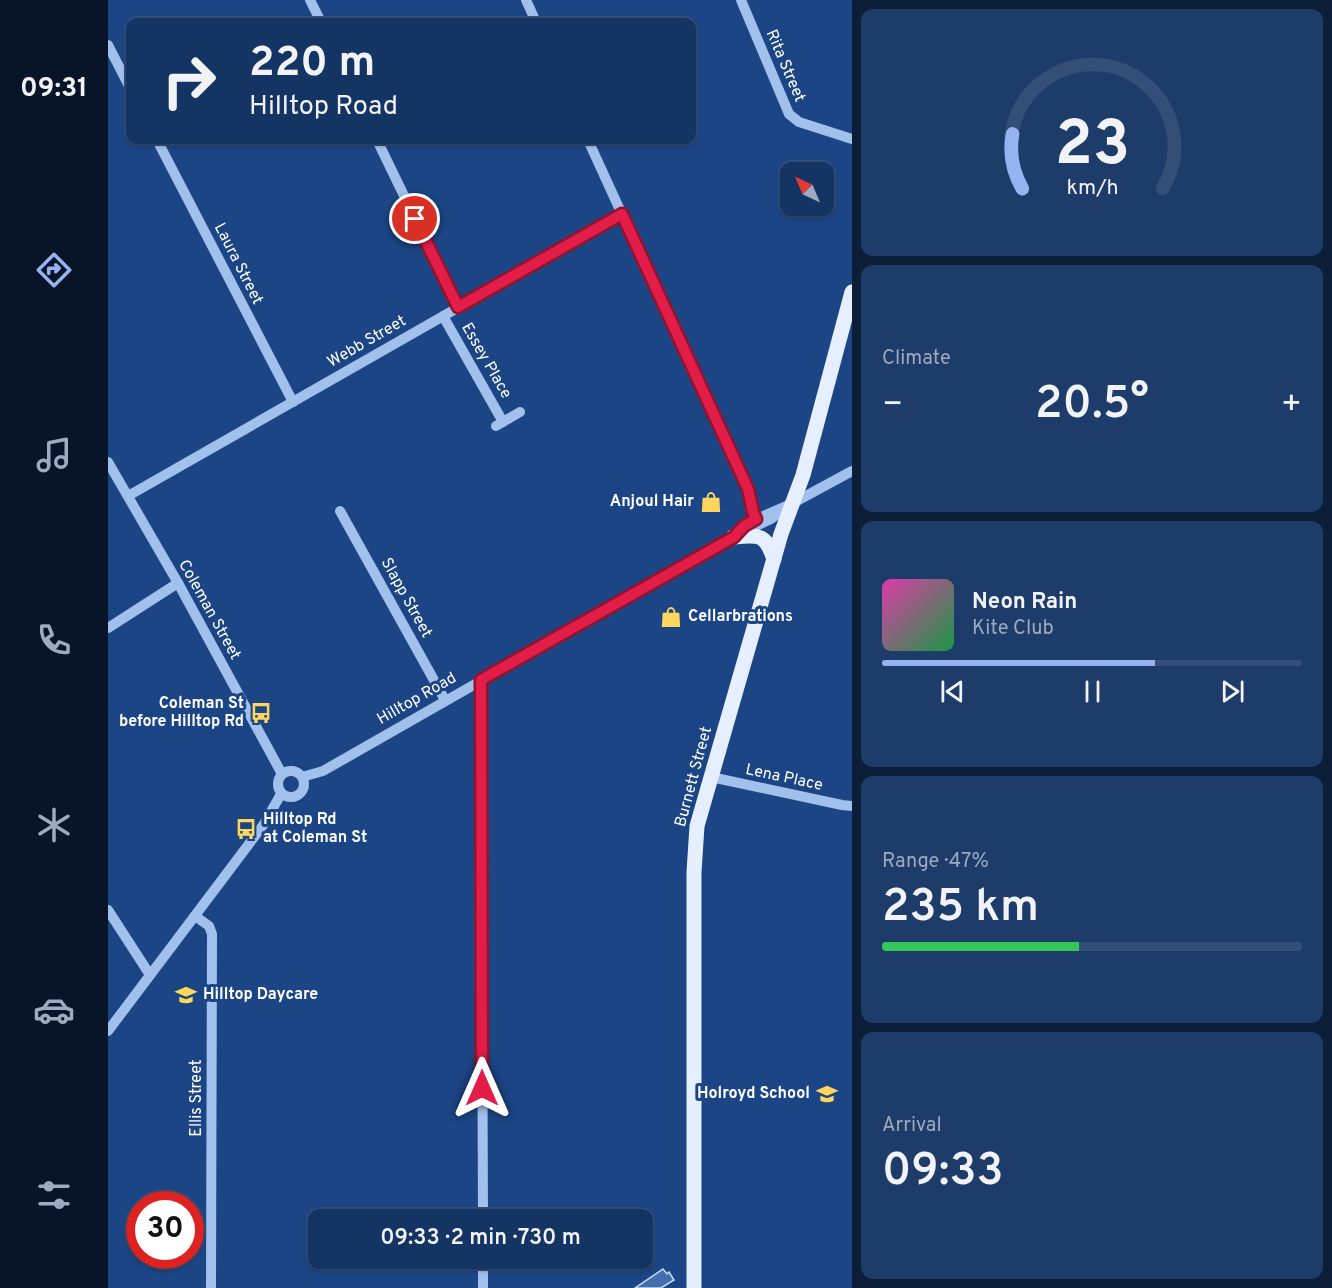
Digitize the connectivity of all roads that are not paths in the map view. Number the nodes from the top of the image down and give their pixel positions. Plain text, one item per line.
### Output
1 (310, 0) edge
2 (526, 0) edge
3 (741, 0) edge
4 (319, 18) edge
5 (534, 18) edge
6 (108, 45) edge
7 (126, 80) edge
8 (852, 139) edge
9 (159, 144) edge
10 (379, 144) edge
11 (590, 144) edge
12 (622, 214) junction
13 (852, 292) edge
14 (458, 307) junction
15 (443, 316) junction
16 (293, 402) junction
17 (520, 412) dead end
18 (108, 462) edge
19 (852, 471) edge
20 (128, 496) junction
21 (793, 503) junction
22 (340, 511) dead end
23 (756, 519) junction
24 (734, 537) junction
25 (774, 558) junction
26 (178, 582) junction
27 (108, 628) edge
28 (481, 680) junction
29 (446, 700) junction
30 (282, 774) junction
31 (302, 777) junction
32 (711, 777) junction
33 (281, 794) junction
34 (852, 806) edge
35 (108, 910) edge
36 (195, 916) junction
37 (150, 975) junction
38 (108, 1031) edge
39 (483, 1209) edge
40 (483, 1269) edge
41 (211, 1288) edge
42 (483, 1288) edge
43 (694, 1288) edge

1 - 4 street
2 - 5 street
3 - 8 street, Rita Street
6 - 7 street
9 - 16 street, Laura Street
10 - 14 street
11 - 12 street
12 - 14 street, Webb Street
12 - 23 street
13 - 21 main road, Burnett Street
14 - 15 street, Webb Street
15 - 16 street, Webb Street
15 - 17 street, Essey Place
16 - 20 street, Webb Street
18 - 20 street, Coleman Street
19 - 21 street, Hilltop Road
20 - 26 street, Coleman Street
21 - 23 street, Hilltop Road
21 - 24 street, Hilltop Road
21 - 25 main road, Burnett Street
22 - 29 street, Slapp Street
23 - 24 street, Hilltop Road
24 - 25 main road
24 - 28 street, Hilltop Road
25 - 32 main road, Burnett Street
26 - 27 street
26 - 30 street, Coleman Street
28 - 29 street, Hilltop Road
28 - 39 street
29 - 31 street, Hilltop Road
30 - 31 street
30 - 33 street
31 - 33 street
32 - 34 street, Lena Place
32 - 43 main road, Burnett Street
33 - 36 street
35 - 37 street
36 - 37 street
36 - 41 street, Ellis Street
37 - 38 street
40 - 42 street

